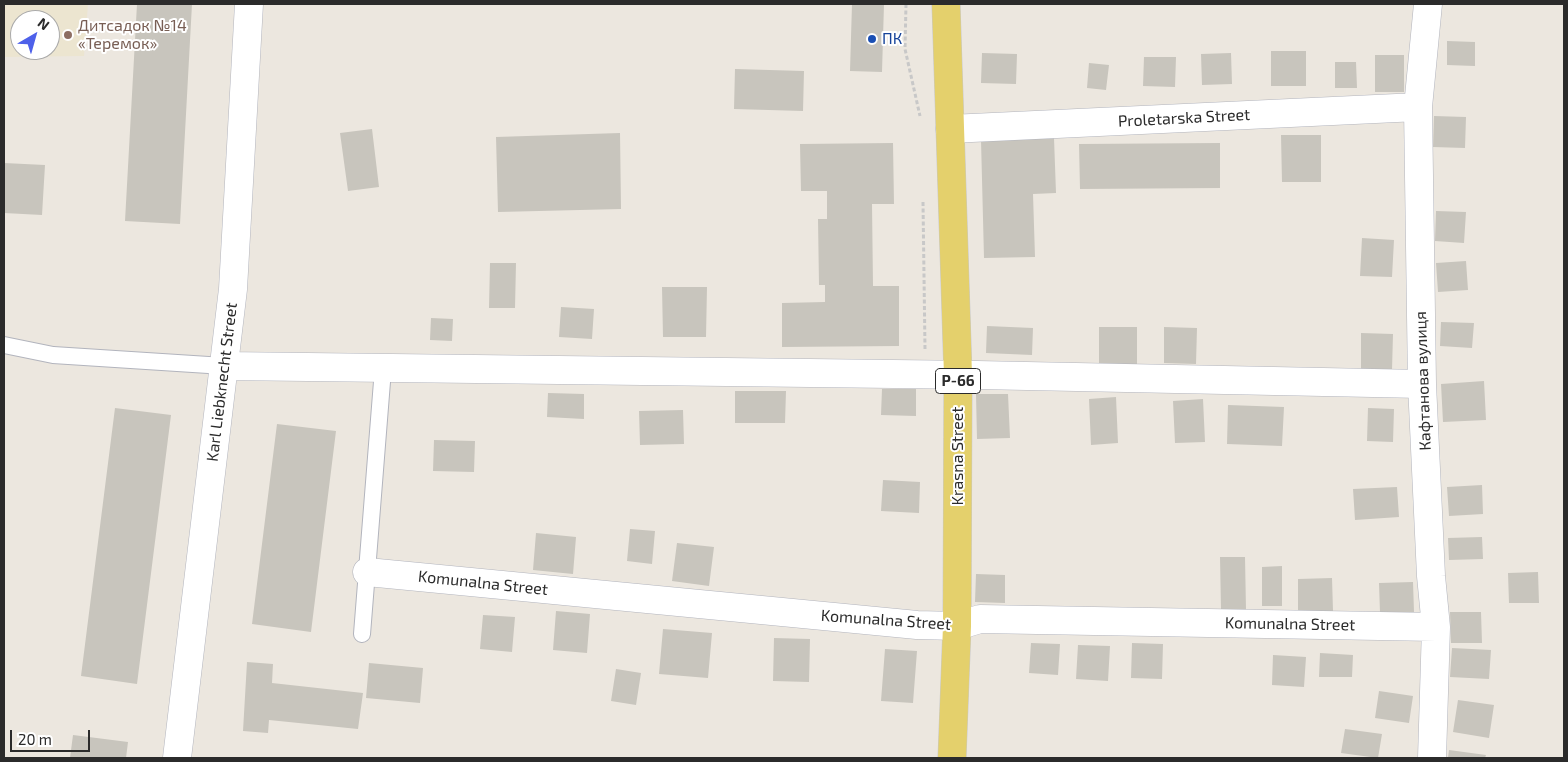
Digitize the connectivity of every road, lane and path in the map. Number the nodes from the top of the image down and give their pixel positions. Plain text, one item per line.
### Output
1 (249, 4) edge
2 (906, 4) edge
3 (946, 4) edge
4 (1428, 4) edge
5 (1418, 107) junction
6 (921, 120) dead end
7 (950, 128) junction
8 (922, 198) dead end
9 (4, 345) edge
10 (224, 366) junction
11 (383, 369) junction
12 (925, 374) junction
13 (958, 375) junction
14 (1422, 384) junction
15 (367, 572) junction
16 (956, 626) junction
17 (1436, 627) junction
18 (362, 634) dead end
19 (177, 758) edge
20 (952, 758) edge
21 (1432, 758) edge

1 - 10 street, Karl Liebknecht Street
2 - 6 path
3 - 7 main road, Krasna Street / Р-66
4 - 5 street, Кафтанова вулиця
5 - 7 street, Proletarska Street
5 - 14 street, Кафтанова вулиця
7 - 13 main road, Krasna Street / Р-66
8 - 12 path
9 - 10 lane
10 - 11 street
10 - 19 street, Karl Liebknecht Street
11 - 12 street
11 - 15 lane
12 - 13 street
13 - 14 street
13 - 16 main road, Krasna Street / Р-66
14 - 17 street, Кафтанова вулиця
15 - 16 street, Komunalna Street
15 - 18 lane
16 - 17 street, Komunalna Street
16 - 20 main road, Krasna Street / Р-66
17 - 21 street, Кафтанова вулиця

